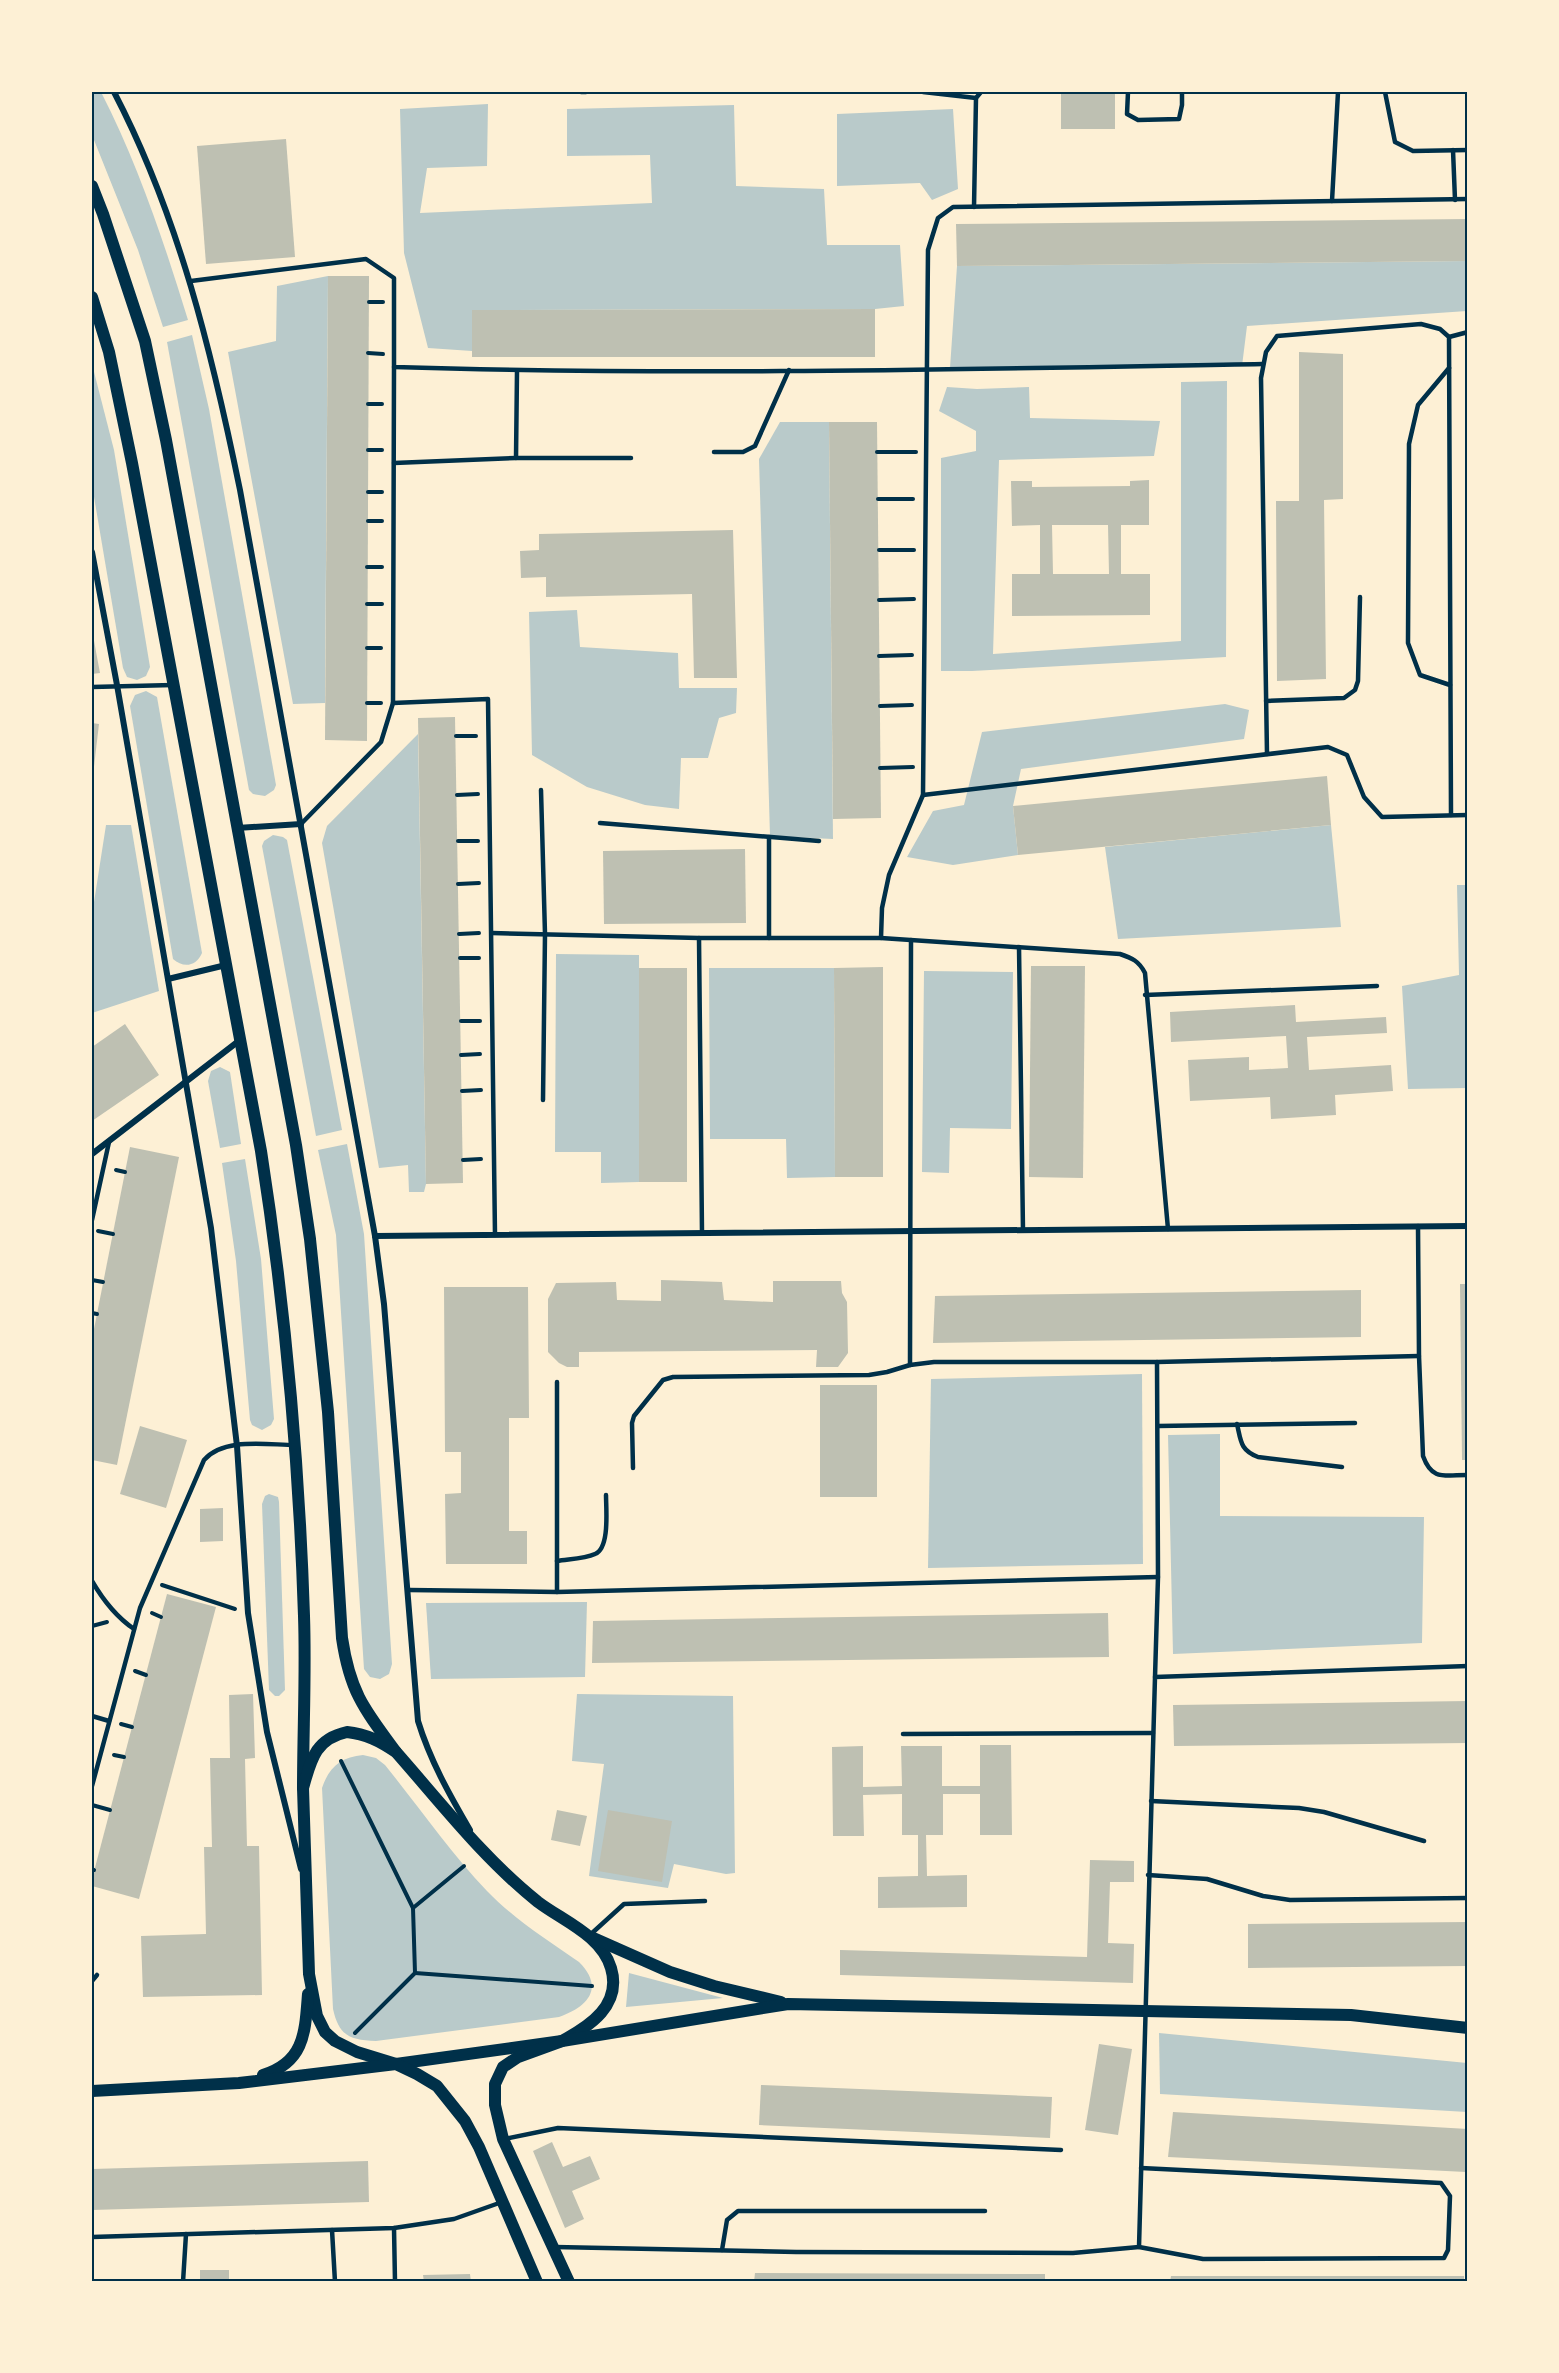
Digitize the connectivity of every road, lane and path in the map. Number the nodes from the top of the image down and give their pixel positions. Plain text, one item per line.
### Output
1 (114, 92) edge
2 (581, 92) edge
3 (586, 92) edge
4 (923, 92) edge
5 (981, 92) edge
6 (1128, 92) edge
7 (1182, 92) edge
8 (1338, 92) edge
9 (1385, 92) edge
10 (976, 98) junction
11 (1453, 150) junction
12 (1467, 150) edge
13 (92, 186) edge
14 (1467, 199) edge
15 (1455, 200) junction
16 (1332, 201) junction
17 (974, 207) junction
18 (191, 280) junction
19 (92, 297) edge
20 (1467, 332) edge
21 (1449, 337) junction
22 (1263, 363) junction
23 (394, 367) junction
24 (1449, 368) junction
25 (789, 370) junction
26 (927, 370) junction
27 (517, 371) junction
28 (714, 452) dead end
29 (878, 452) dead end
30 (926, 452) junction
31 (516, 458) junction
32 (631, 458) dead end
33 (394, 463) junction
34 (878, 499) dead end
35 (926, 499) junction
36 (926, 549) junction
37 (879, 550) dead end
38 (92, 552) edge
39 (1360, 597) dead end
40 (925, 599) junction
41 (879, 600) dead end
42 (925, 655) junction
43 (879, 656) dead end
44 (174, 685) junction
45 (117, 686) junction
46 (1450, 686) junction
47 (92, 687) edge
48 (1266, 701) junction
49 (393, 703) junction
50 (924, 705) junction
51 (880, 706) dead end
52 (456, 736) dead end
53 (490, 736) junction
54 (1267, 754) junction
55 (923, 767) junction
56 (880, 768) dead end
57 (541, 790) dead end
58 (491, 794) junction
59 (457, 795) dead end
60 (923, 795) junction
61 (1451, 815) junction
62 (1467, 815) edge
63 (600, 823) dead end
64 (301, 824) junction
65 (237, 828) junction
66 (769, 837) junction
67 (491, 841) junction
68 (819, 841) dead end
69 (458, 842) dead end
70 (491, 883) junction
71 (458, 884) dead end
72 (492, 933) junction
73 (459, 934) dead end
74 (545, 934) junction
75 (699, 938) junction
76 (769, 938) junction
77 (881, 938) junction
78 (910, 940) junction
79 (1019, 947) junction
80 (492, 957) junction
81 (460, 958) dead end
82 (226, 965) junction
83 (168, 979) junction
84 (1377, 986) dead end
85 (1145, 995) junction
86 (493, 1020) junction
87 (461, 1021) dead end
88 (240, 1040) junction
89 (493, 1054) junction
90 (461, 1055) dead end
91 (185, 1082) junction
92 (494, 1090) junction
93 (462, 1091) dead end
94 (543, 1100) dead end
95 (109, 1142) junction
96 (92, 1154) edge
97 (494, 1159) junction
98 (463, 1160) dead end
99 (92, 1220) edge
100 (1419, 1226) junction
101 (1467, 1226) edge
102 (1168, 1228) junction
103 (92, 1230) edge
104 (1023, 1230) junction
105 (912, 1231) junction
106 (702, 1233) junction
107 (113, 1234) dead end
108 (495, 1235) junction
109 (375, 1236) junction
110 (92, 1280) edge
111 (103, 1282) dead end
112 (1419, 1356) junction
113 (1157, 1362) junction
114 (910, 1365) junction
115 (557, 1382) dead end
116 (1355, 1423) dead end
117 (1237, 1424) junction
118 (1158, 1426) junction
119 (296, 1445) junction
120 (237, 1446) junction
121 (1342, 1467) dead end
122 (633, 1468) dead end
123 (1467, 1475) edge
124 (606, 1495) dead end
125 (557, 1561) junction
126 (1158, 1577) junction
127 (92, 1581) edge
128 (153, 1582) junction
129 (409, 1590) junction
130 (557, 1592) junction
131 (248, 1613) junction
132 (134, 1629) junction
133 (1467, 1666) edge
134 (1155, 1677) junction
135 (92, 1716) edge
136 (109, 1721) junction
137 (1153, 1733) junction
138 (903, 1734) dead end
139 (396, 1752) junction
140 (341, 1761) dead end
141 (92, 1786) edge
142 (303, 1788) junction
143 (1151, 1801) junction
144 (92, 1805) edge
145 (110, 1810) dead end
146 (1424, 1841) dead end
147 (481, 1849) junction
148 (464, 1866) dead end
149 (1148, 1875) junction
150 (306, 1891) junction
151 (1467, 1898) edge
152 (705, 1901) dead end
153 (413, 1908) junction
154 (589, 1936) junction
155 (415, 1973) junction
156 (309, 1974) junction
157 (97, 1975) dead end
158 (92, 1981) edge
159 (592, 1986) dead end
160 (788, 2004) junction
161 (1146, 2010) junction
162 (1467, 2028) edge
163 (351, 2038) dead end
164 (562, 2041) junction
165 (396, 2064) junction
166 (239, 2083) junction
167 (92, 2091) edge
168 (503, 2139) junction
169 (1061, 2150) dead end
170 (1141, 2168) junction
171 (502, 2202) junction
172 (985, 2211) dead end
173 (394, 2228) junction
174 (332, 2230) junction
175 (186, 2234) junction
176 (92, 2237) edge
177 (553, 2247) junction
178 (1139, 2247) junction
179 (722, 2250) junction
180 (183, 2282) edge
181 (335, 2282) edge
182 (395, 2282) edge
183 (537, 2282) edge
184 (569, 2282) edge

1 - 18 street
2 - 3 lane
4 - 10 lane
5 - 10 lane
6 - 7 lane
8 - 16 lane
9 - 11 lane
10 - 17 lane
11 - 12 lane
11 - 15 lane
13 - 65 main road
14 - 15 lane
15 - 16 lane
16 - 17 lane
17 - 26 lane
18 - 23 lane
18 - 64 street
19 - 44 main road
20 - 21 lane
21 - 22 lane
21 - 24 lane
22 - 26 lane
22 - 48 lane
23 - 27 lane
23 - 33 lane
24 - 46 lane
24 - 46 lane
25 - 26 lane
25 - 27 lane
25 - 28 lane
26 - 30 lane
27 - 31 lane
29 - 30 path
30 - 35 lane
31 - 32 lane
31 - 33 lane
33 - 49 lane
34 - 35 path
35 - 36 lane
36 - 37 path
36 - 40 lane
38 - 45 street
39 - 48 lane
40 - 41 path
40 - 42 lane
42 - 43 path
42 - 50 lane
44 - 45 lane
44 - 82 main road
45 - 47 lane
45 - 83 street
46 - 61 lane
48 - 54 lane
49 - 53 lane
49 - 64 lane
50 - 51 path
50 - 55 lane
52 - 53 path
53 - 58 lane
54 - 60 lane
54 - 61 lane
55 - 56 path
55 - 60 lane
57 - 74 lane
58 - 59 path
58 - 67 lane
60 - 77 lane
61 - 62 lane
63 - 66 lane
64 - 65 street
64 - 109 street
65 - 139 main road
66 - 68 lane
66 - 76 lane
67 - 69 path
67 - 70 lane
70 - 71 path
70 - 72 lane
72 - 73 path
72 - 74 lane
72 - 80 lane
74 - 75 lane
74 - 94 lane
75 - 76 lane
75 - 106 lane
76 - 77 lane
77 - 78 lane
78 - 79 lane
78 - 105 lane
79 - 85 lane
79 - 104 lane
80 - 81 path
80 - 86 lane
82 - 83 street
82 - 88 main road
83 - 91 street
84 - 85 lane
85 - 102 lane
86 - 87 path
86 - 89 lane
88 - 91 street
88 - 119 main road
89 - 90 path
89 - 92 lane
91 - 95 street
91 - 120 street
92 - 93 path
92 - 97 lane
95 - 96 street
95 - 99 lane
97 - 98 path
97 - 108 lane
100 - 101 street
100 - 102 street
100 - 112 lane
102 - 104 street
103 - 107 path
104 - 105 street
105 - 106 street
105 - 114 lane
106 - 108 street
108 - 109 street
109 - 129 street
110 - 111 path
112 - 113 lane
112 - 123 lane
113 - 114 lane
113 - 118 lane
114 - 122 lane
115 - 125 lane
116 - 117 lane
117 - 118 lane
117 - 121 lane
118 - 126 lane
119 - 120 lane
119 - 142 main road
120 - 128 lane
120 - 131 street
124 - 125 lane
125 - 130 lane
126 - 130 lane
126 - 134 lane
127 - 132 lane
128 - 131 path
128 - 132 lane
129 - 130 lane
129 - 147 street
131 - 150 street
132 - 136 lane
133 - 134 lane
134 - 137 lane
135 - 136 lane
136 - 141 lane
137 - 138 lane
137 - 143 lane
139 - 142 main road
139 - 147 main road
140 - 153 path
142 - 150 main road
143 - 146 lane
143 - 149 lane
144 - 145 path
147 - 154 main road
148 - 153 path
149 - 151 lane
149 - 161 lane
150 - 156 main road
152 - 154 lane
153 - 155 path
154 - 160 main road
154 - 164 main road
155 - 159 path
155 - 163 path
156 - 165 main road
156 - 166 main road
157 - 158 lane
160 - 161 main road
160 - 164 main road
161 - 162 main road
161 - 170 lane
164 - 165 main road
164 - 168 main road
165 - 166 main road
165 - 171 main road
166 - 167 main road
168 - 169 lane
168 - 177 main road
170 - 178 lane
170 - 178 lane
171 - 173 lane
171 - 183 main road
172 - 179 lane
173 - 174 lane
173 - 182 lane
174 - 175 lane
174 - 181 lane
175 - 176 lane
175 - 180 lane
177 - 179 lane
177 - 184 main road
178 - 179 lane

